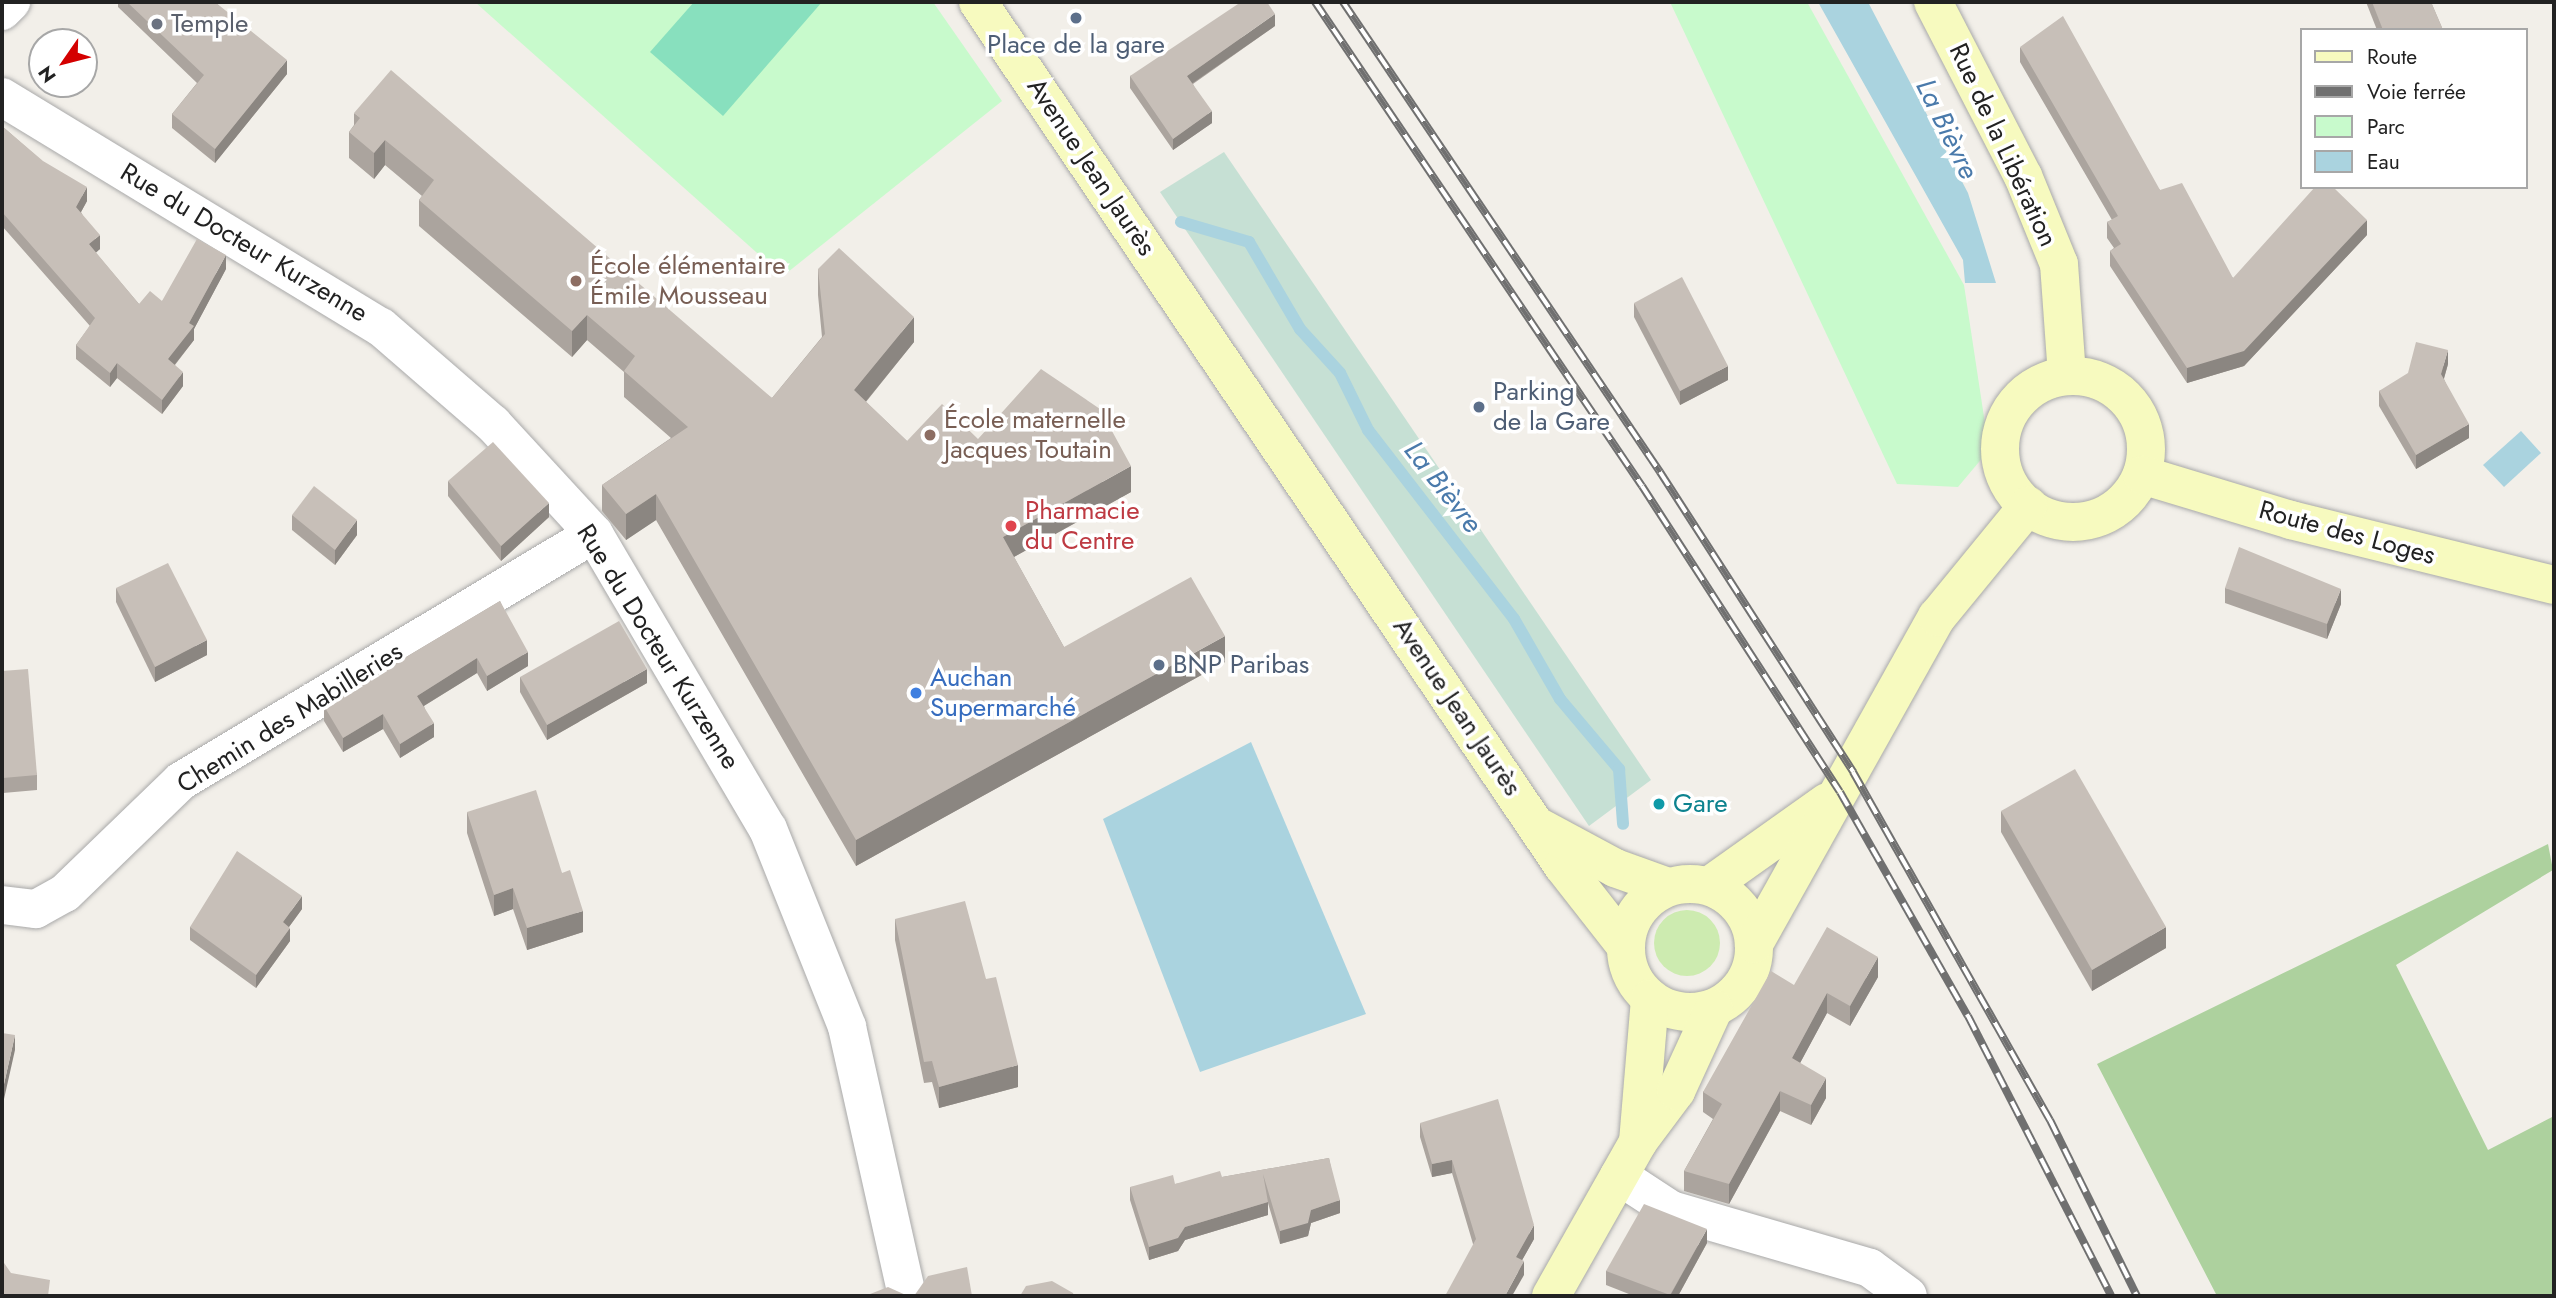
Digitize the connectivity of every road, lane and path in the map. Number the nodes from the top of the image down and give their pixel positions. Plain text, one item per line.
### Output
1 (11, 2) edge
2 (978, 2) edge
3 (1933, 2) edge
4 (2, 10) edge
5 (2, 97) edge
6 (2067, 376) junction
7 (2142, 475) junction
8 (2028, 506) junction
9 (594, 534) junction
10 (2554, 585) edge
11 (1840, 792) junction
12 (1538, 826) junction
13 (1709, 886) junction
14 (1668, 887) junction
15 (2, 905) edge
16 (1754, 944) junction
17 (1625, 945) junction
18 (1650, 998) junction
19 (1714, 1008) junction
20 (1638, 1142) junction
21 (1619, 1177) junction
22 (908, 1296) edge
23 (1551, 1296) edge
24 (1908, 1296) edge

1 - 4 street
2 - 12 main road, Avenue Jean Jaurès
3 - 6 main road, Rue de la Libération
5 - 9 street, Rue du Docteur Kurzenne
6 - 7 main road
6 - 8 main road
7 - 8 main road
7 - 10 main road, Route des Loges
8 - 11 main road
9 - 15 street, Chemin des Mabilleries
9 - 22 street, Rue du Docteur Kurzenne
11 - 13 main road
11 - 16 main road
12 - 14 main road
12 - 17 main road, Avenue Jean Jaurès
13 - 14 main road
13 - 16 main road
14 - 17 main road
16 - 19 main road
17 - 18 main road
18 - 19 main road
18 - 20 main road
19 - 20 main road
20 - 21 main road
21 - 23 main road
21 - 24 street

